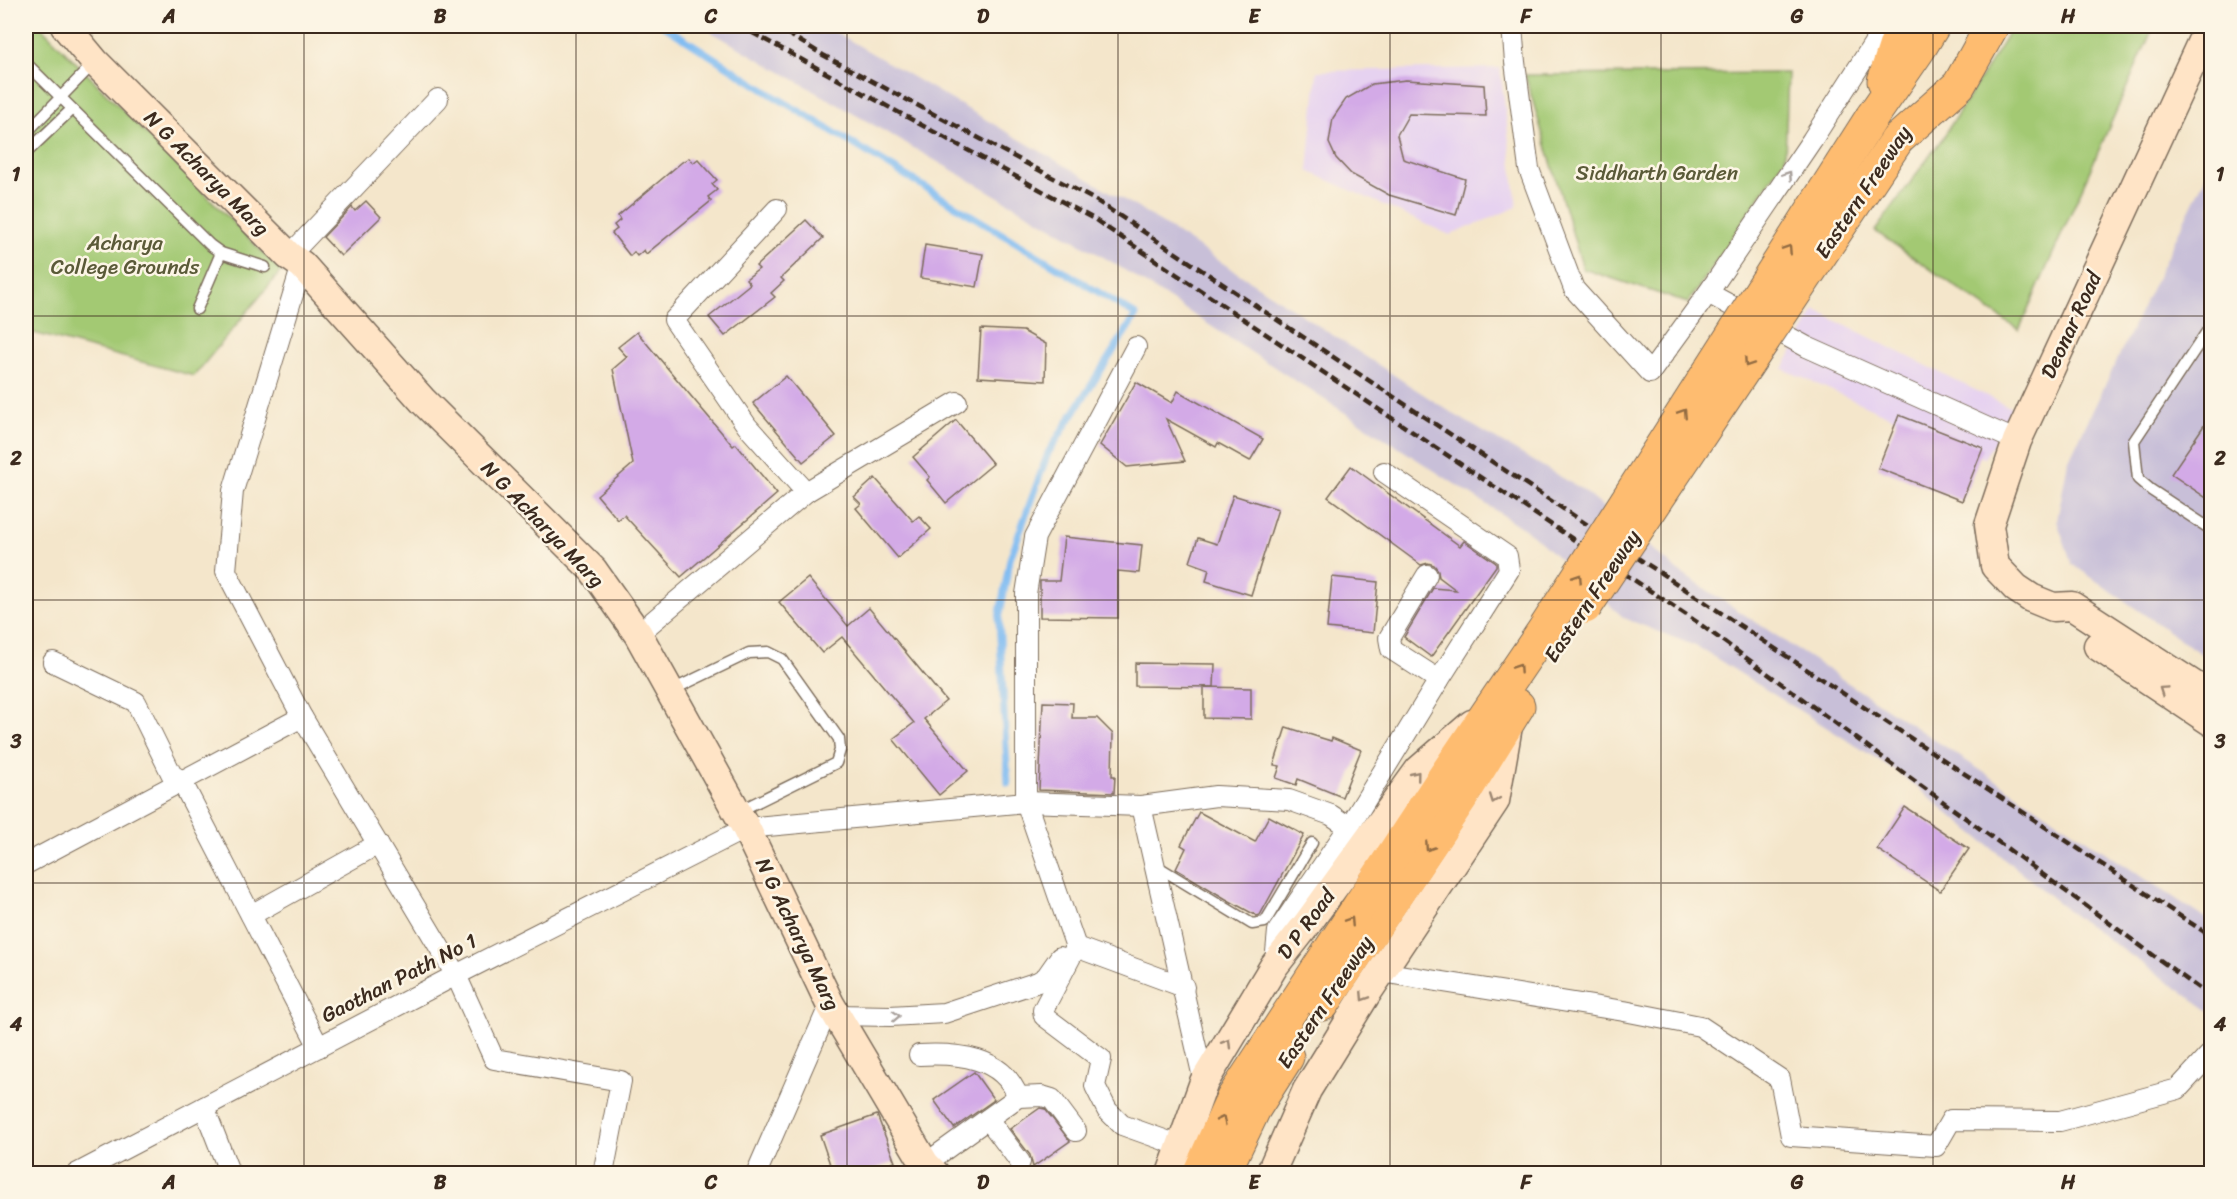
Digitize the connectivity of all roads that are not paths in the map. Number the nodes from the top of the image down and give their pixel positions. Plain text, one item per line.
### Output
1 (65, 26) edge
2 (1512, 26) edge
3 (1885, 26) edge
4 (1972, 26) edge
5 (1992, 26) edge
6 (2209, 26) edge
7 (1919, 33) edge
8 (96, 62) junction
9 (26, 63) edge
10 (60, 98) junction
11 (438, 99) dead end
12 (72, 109) junction
13 (26, 133) edge
14 (1897, 140) junction
15 (26, 153) edge
16 (777, 210) dead end
17 (222, 253) junction
18 (285, 263) junction
19 (1708, 293) junction
20 (197, 309) dead end
21 (2211, 324) edge
22 (1136, 347) dead end
23 (957, 402) dead end
24 (2017, 441) junction
25 (1384, 472) dead end
26 (806, 492) junction
27 (2211, 530) edge
28 (1427, 575) dead end
29 (638, 634) junction
30 (1554, 635) junction
31 (2116, 646) junction
32 (53, 662) dead end
33 (1439, 680) junction
34 (670, 691) junction
35 (2211, 697) edge
36 (1499, 715) junction
37 (302, 717) junction
38 (2211, 722) edge
39 (177, 777) junction
40 (1451, 790) junction
41 (1020, 802) junction
42 (1142, 806) junction
43 (741, 820) junction
44 (1349, 827) junction
45 (378, 843) junction
46 (1312, 843) dead end
47 (26, 864) edge
48 (1155, 865) junction
49 (251, 915) junction
50 (1076, 947) junction
51 (1274, 966) junction
52 (1381, 972) junction
53 (456, 975) junction
54 (1184, 987) junction
55 (833, 1010) junction
56 (319, 1047) junction
57 (2211, 1052) edge
58 (919, 1055) dead end
59 (1204, 1082) junction
60 (1018, 1097) junction
61 (204, 1107) junction
62 (988, 1119) junction
63 (1076, 1131) dead end
64 (1181, 1146) junction
65 (1020, 1162) dead end
66 (930, 1169) edge
67 (76, 1173) edge
68 (230, 1173) edge
69 (603, 1173) edge
70 (756, 1173) edge
71 (1171, 1173) edge
72 (1199, 1173) edge
73 (1223, 1173) edge
74 (1270, 1173) edge

1 - 8 main road, N G Acharya Marg
2 - 19 street
19 -> 3 street
4 - 14 highway, Eastern Freeway
5 - 14 highway
6 - 24 main road, Deonar Road
30 -> 7 highway, Eastern Freeway, bridge
8 - 10 lane
8 - 18 main road, N G Acharya Marg
9 - 10 lane
10 - 12 lane
10 - 13 lane
11 - 18 street
12 - 15 lane
12 - 17 lane
14 -> 30 highway, Eastern Freeway, bridge
16 - 26 street
17 - 18 lane
17 - 20 lane
18 - 29 main road, N G Acharya Marg
18 - 37 street
19 - 24 street
21 - 27 lane
22 - 41 street
23 - 26 street
24 - 31 main road, Deonar Road
25 - 33 street
26 - 29 street
28 - 33 street
29 - 34 main road, N G Acharya Marg
30 - 36 highway, Eastern Freeway
31 - 35 main road, Deonar Road
38 -> 31 main road, Deonar Road
32 - 39 street
33 - 44 street
34 - 43 main road, N G Acharya Marg
34 - 43 lane
36 - 40 highway, Eastern Freeway
51 -> 36 main road, D P Road
36 -> 52 main road
37 - 39 street
37 - 45 street
39 - 47 street
39 - 49 street
72 -> 40 highway, Eastern Freeway
40 -> 73 highway, Eastern Freeway
41 - 42 street
41 - 43 street
41 - 50 street
55 -> 41 street
42 - 44 street
42 - 48 street
43 - 53 street, Gaothan Path No 1
43 - 55 main road, N G Acharya Marg
44 - 51 street
45 - 49 street
45 - 53 street
46 - 48 lane
48 - 54 street
49 - 56 street
50 - 54 street
50 - 64 street
59 -> 51 main road, D P Road
52 - 57 street
52 -> 74 main road
53 - 56 street, Gaothan Path No 1
53 - 69 street
54 - 59 street
55 - 66 main road, N G Acharya Marg
55 - 70 street
56 - 61 street, Gaothan Path No 1
58 - 60 street
59 - 64 main road, D P Road
60 - 62 street
60 - 63 street
61 - 67 street, Gaothan Path No 1
61 - 68 street
62 - 65 street
62 - 66 street
64 - 71 main road, D P Road

